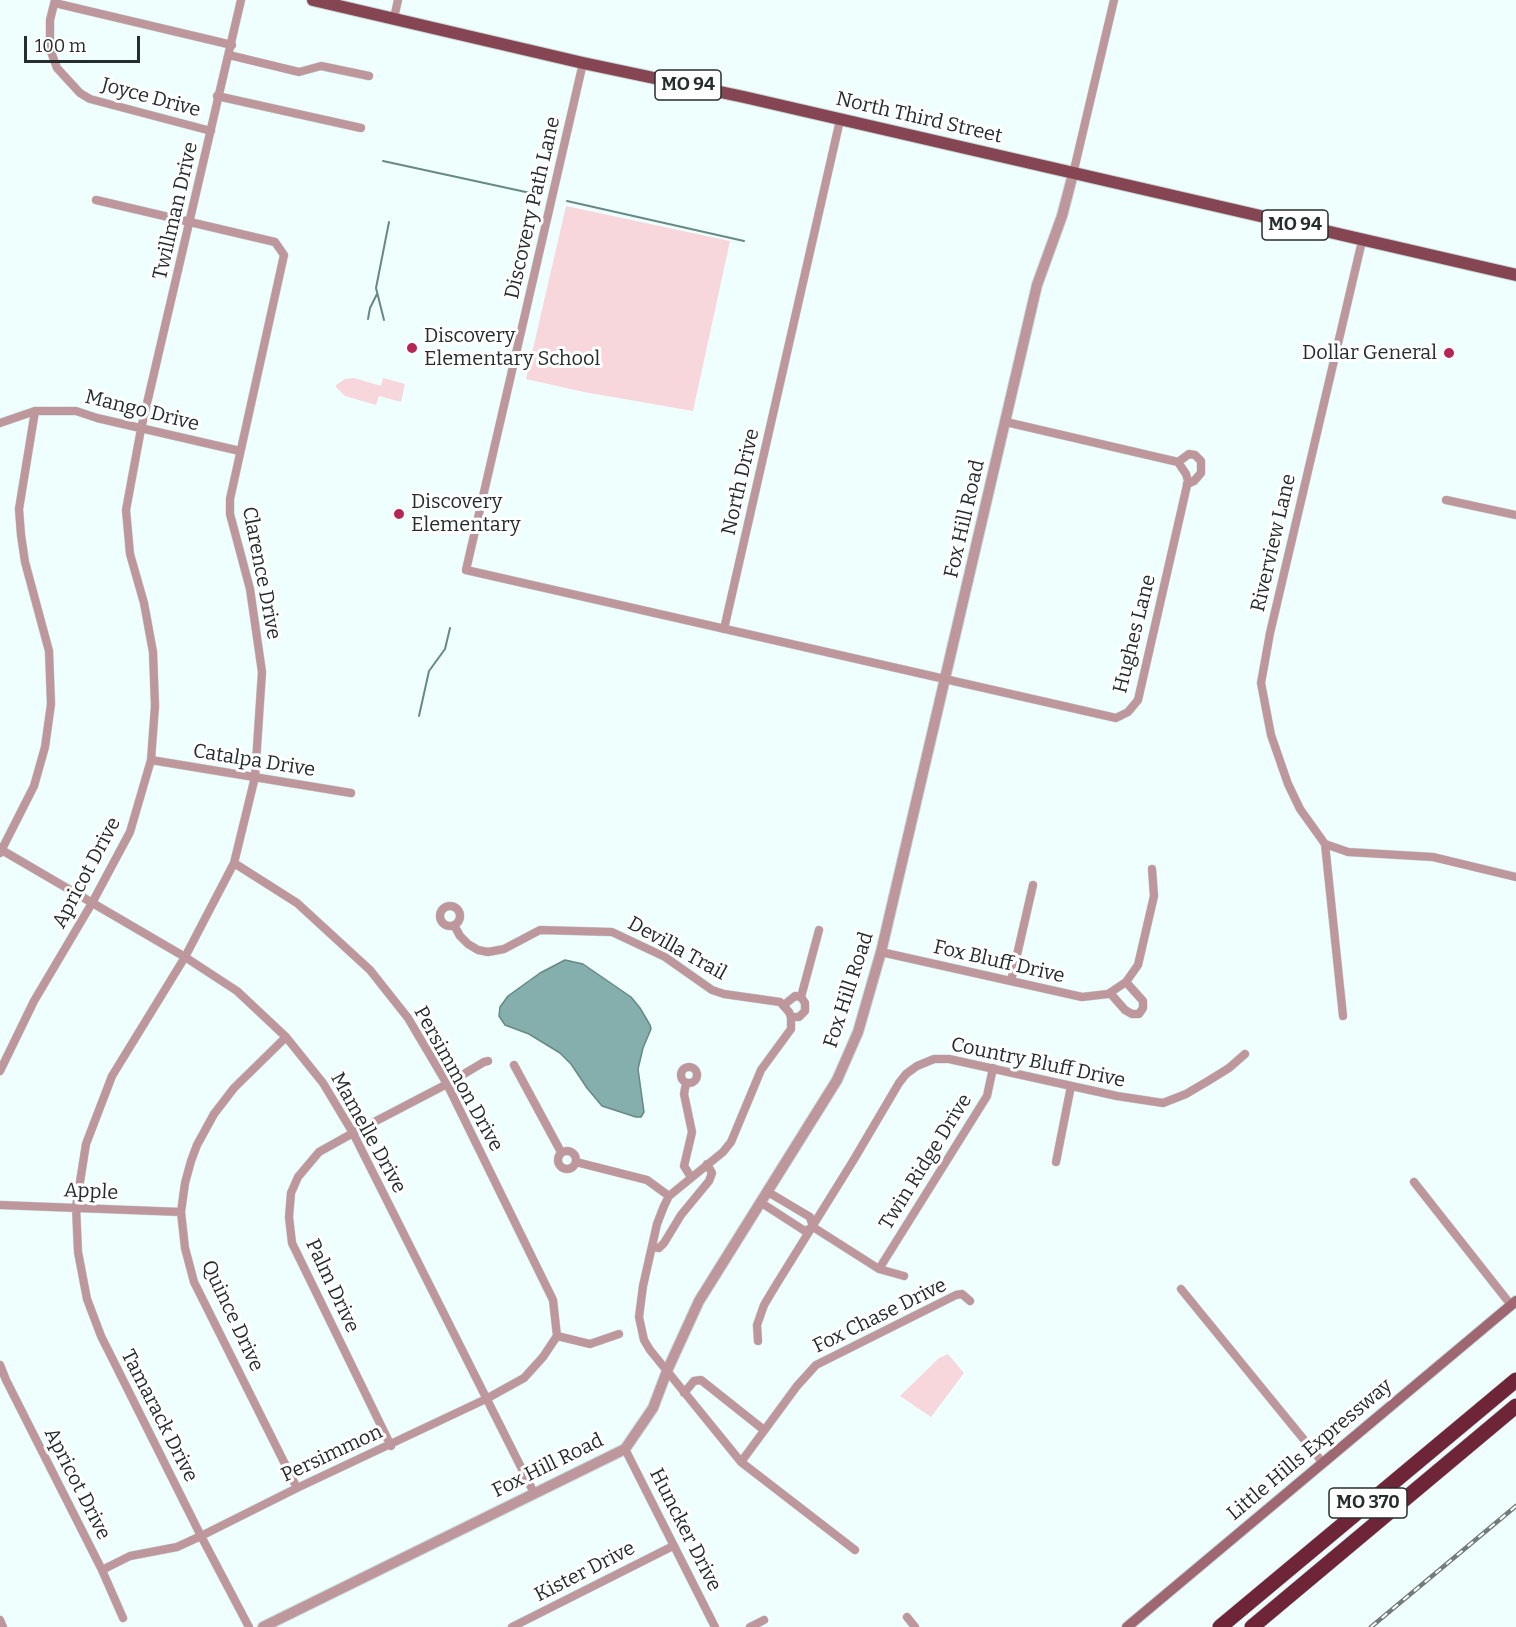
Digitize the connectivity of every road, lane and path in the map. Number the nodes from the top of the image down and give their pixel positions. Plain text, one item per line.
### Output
1 (241, 0) edge
2 (313, 0) edge
3 (399, 0) edge
4 (1114, 0) edge
5 (55, 2) edge
6 (394, 18) junction
7 (232, 45) junction
8 (229, 55) junction
9 (583, 63) junction
10 (369, 76) dead end
11 (217, 96) junction
12 (840, 120) junction
13 (361, 128) dead end
14 (211, 131) junction
15 (1073, 174) junction
16 (96, 200) dead end
17 (191, 222) junction
18 (1362, 240) junction
19 (1516, 275) edge
20 (35, 411) junction
21 (1006, 422) junction
22 (0, 423) edge
23 (141, 429) junction
24 (240, 452) junction
25 (1178, 462) junction
26 (1187, 484) junction
27 (1446, 500) dead end
28 (1516, 515) edge
29 (724, 629) junction
30 (946, 680) junction
31 (151, 760) junction
32 (255, 777) junction
33 (351, 794) dead end
34 (1324, 844) junction
35 (1, 851) edge
36 (234, 863) junction
37 (1152, 869) dead end
38 (1516, 877) edge
39 (1033, 885) dead end
40 (92, 903) junction
41 (454, 925) dead end
42 (819, 930) dead end
43 (881, 952) junction
44 (185, 957) junction
45 (1011, 981) junction
46 (1126, 982) junction
47 (1110, 993) junction
48 (801, 997) junction
49 (784, 1005) junction
50 (1343, 1016) dead end
51 (791, 1017) junction
52 (286, 1037) junction
53 (1245, 1054) dead end
54 (488, 1061) dead end
55 (514, 1065) dead end
56 (993, 1068) junction
57 (0, 1071) edge
58 (686, 1083) dead end
59 (447, 1084) junction
60 (1071, 1086) junction
61 (353, 1133) junction
62 (561, 1152) junction
63 (576, 1162) junction
64 (1056, 1162) dead end
65 (707, 1164) junction
66 (691, 1177) junction
67 (1414, 1182) dead end
68 (768, 1192) junction
69 (669, 1196) junction
70 (760, 1202) junction
71 (0, 1204) edge
72 (76, 1207) junction
73 (181, 1212) junction
74 (813, 1227) junction
75 (652, 1247) junction
76 (879, 1269) junction
77 (904, 1276) dead end
78 (1181, 1289) dead end
79 (970, 1301) dead end
80 (1514, 1303) edge
81 (619, 1334) dead end
82 (556, 1336) junction
83 (758, 1341) dead end
84 (0, 1365) edge
85 (667, 1371) junction
86 (1516, 1380) edge
87 (684, 1393) junction
88 (486, 1399) junction
89 (1516, 1406) edge
90 (764, 1430) junction
91 (391, 1446) junction
92 (625, 1449) junction
93 (741, 1462) junction
94 (1323, 1463) junction
95 (297, 1488) junction
96 (534, 1493) junction
97 (201, 1536) junction
98 (673, 1546) junction
99 (855, 1550) dead end
100 (102, 1570) junction
101 (907, 1617) dead end
102 (123, 1618) dead end
103 (0, 1620) edge
104 (764, 1620) dead end
105 (3, 1627) edge
106 (249, 1627) edge
107 (263, 1627) edge
108 (512, 1627) edge
109 (715, 1627) edge
110 (750, 1627) edge
111 (915, 1627) edge
112 (1127, 1627) edge
113 (1220, 1627) edge
114 (1252, 1627) edge

1 - 7 street, Twillman Drive
2 - 6 main road, North Third Street / MO 94
3 - 6 street
4 - 15 street
5 - 7 street
5 - 14 street, Joyce Drive
6 - 9 main road, North Third Street / MO 94
7 - 8 street, Twillman Drive
8 - 10 street
8 - 11 street, Twillman Drive
9 - 12 main road, North Third Street / MO 94
9 - 29 street, Discovery Path Lane
11 - 13 street
11 - 14 street, Twillman Drive
12 - 15 main road, North Third Street / MO 94
12 - 29 street, North Drive
14 - 17 street, Twillman Drive
15 - 18 main road, North Third Street / MO 94
15 - 21 street, Fox Hill Road
16 - 17 street, Clarence Drive
17 - 23 street, Twillman Drive
17 - 24 street, Clarence Drive
18 - 19 main road, North Third Street / MO 94
18 - 34 street, Riverview Lane
20 - 22 street, Mango Drive
20 - 23 street, Mango Drive
20 - 35 street
21 - 25 street, Hughes Lane
21 - 30 street, Fox Hill Road
23 - 24 street, Mango Drive
23 - 31 street, Apricot Drive
24 - 32 street, Clarence Drive
25 - 26 street
25 - 26 street, Hughes Lane
26 - 30 street, Hughes Lane
27 - 28 street
29 - 30 street
30 - 43 street, Fox Hill Road
31 - 32 street, Catalpa Drive
31 - 40 street, Apricot Drive
32 - 33 street, Catalpa Drive
32 - 36 street, Clarence Drive
34 - 38 street
34 - 50 street, Riverview Lane
35 - 40 street, Mamelle Drive
36 - 44 street, Clarence Drive
36 - 59 street, Persimmon Drive
37 - 46 street, Fox Bluff Drive
39 - 45 street
40 - 44 street, Mamelle Drive
40 - 57 street, Apricot Drive
41 - 49 street, Devilla Trail
42 - 48 street
43 - 45 street, Fox Bluff Drive
43 - 68 street, Fox Hill Road
44 - 52 street, Mamelle Drive
44 - 72 street, Clarence Drive
45 - 47 street, Fox Bluff Drive
46 - 47 street, Fox Bluff Drive
46 - 47 street
48 - 49 street
48 - 51 street
49 - 51 street
51 - 65 street
52 - 61 street, Mamelle Drive
52 - 73 street, Quince Drive
53 - 60 street, Country Bluff Drive
54 - 59 street, Palm Drive
55 - 62 street
56 - 60 street, Country Bluff Drive
56 - 74 street, Country Bluff Drive
56 - 76 street, Twin Ridge Drive
58 - 66 street
59 - 61 street, Palm Drive
59 - 82 street, Persimmon Drive
60 - 64 street
61 - 88 street, Mamelle Drive
61 - 91 street, Palm Drive
62 - 63 street
62 - 63 street
63 - 69 street
65 - 66 street
65 - 75 street
66 - 69 street
67 - 80 street
68 - 70 street, Fox Hill Road
68 - 74 street
69 - 75 street
70 - 74 street
70 - 85 street, Fox Hill Road
71 - 72 street, Apple
72 - 73 street, Apple
72 - 97 street, Tamarack Drive
73 - 95 street, Quince Drive
74 - 76 street
74 - 83 street, Country Bluff Drive
75 - 85 street
76 - 77 street
78 - 94 street
79 - 90 street, Fox Chase Drive
80 - 94 main road, Little Hills Expressway
81 - 82 street
82 - 88 street, Persimmon
84 - 100 street, Apricot Drive
85 - 87 street
85 - 92 street, Fox Hill Road
86 - 113 highway, MO 370
87 - 90 street
87 - 93 street
88 - 91 street, Persimmon
88 - 96 street, Mamelle Drive
89 - 114 highway, MO 370
90 - 93 street, Fox Chase Drive
91 - 95 street, Persimmon
92 - 96 street, Fox Hill Road
92 - 98 street, Huncker Drive
93 - 99 street
94 - 112 main road, Little Hills Expressway
95 - 97 street, Persimmon
96 - 107 street, Fox Hill Road
97 - 100 street, Persimmon
97 - 106 street, Tamarack Drive
98 - 108 street, Kister Drive
98 - 109 street, Huncker Drive
100 - 102 street, Apricot Drive
101 - 111 street
103 - 105 street
104 - 110 street

